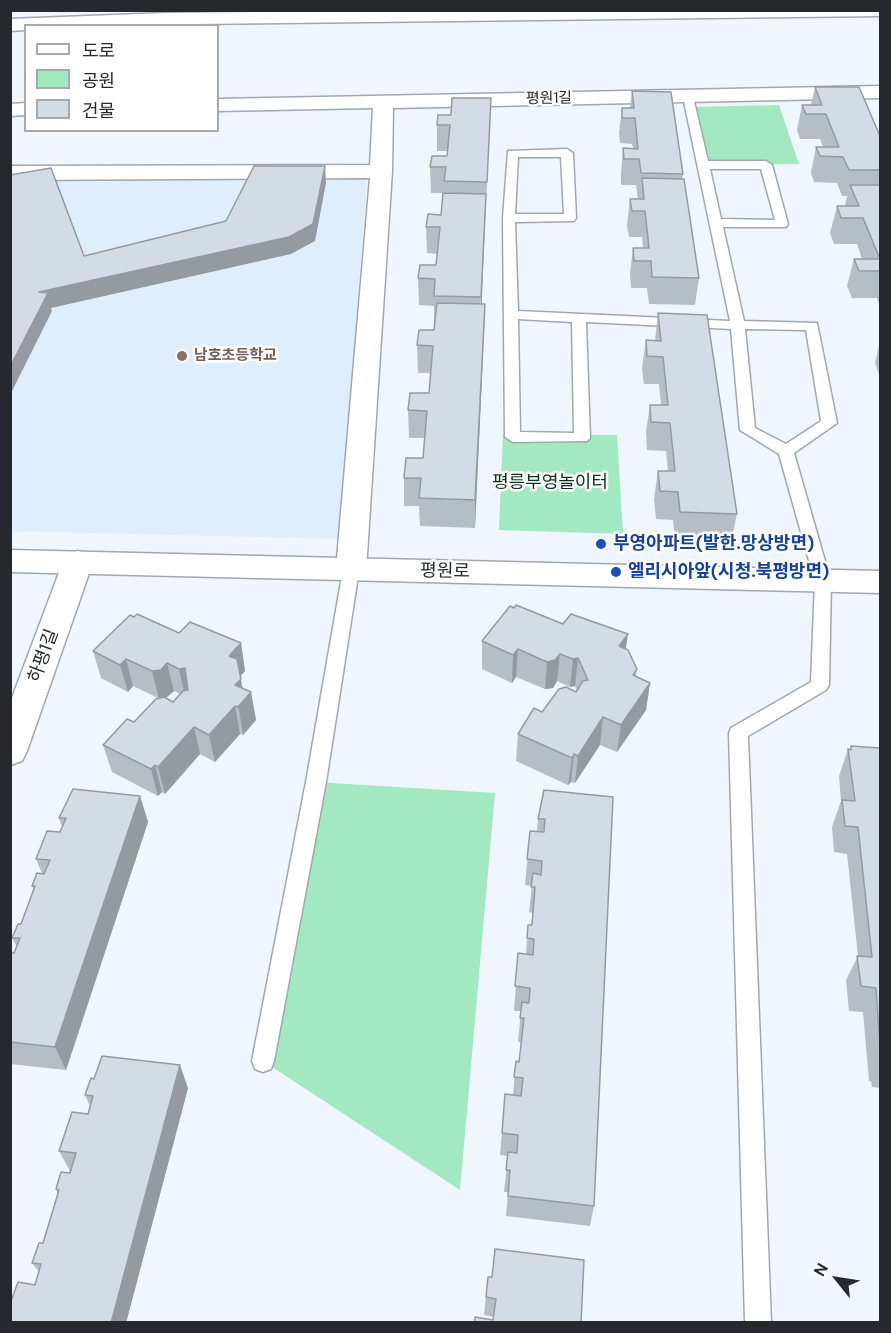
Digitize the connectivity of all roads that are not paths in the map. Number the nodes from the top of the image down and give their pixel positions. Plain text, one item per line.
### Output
1 (880, 11) edge
2 (36, 24) edge
3 (880, 92) edge
4 (688, 98) junction
5 (383, 101) junction
6 (219, 105) edge
7 (702, 165) junction
8 (381, 171) junction
9 (10, 173) edge
10 (509, 218) junction
11 (717, 223) junction
12 (512, 315) junction
13 (579, 317) junction
14 (738, 325) junction
15 (786, 452) junction
16 (10, 561) edge
17 (78, 562) junction
18 (351, 570) junction
19 (823, 582) junction
20 (880, 582) edge
21 (10, 751) edge
22 (263, 1061) dead end
23 (758, 1323) edge

1 - 2 street
3 - 4 street, 평원1길
4 - 5 street, 평원1길
4 - 7 lane
5 - 6 street, 평원1길
5 - 8 street
7 - 11 lane
7 - 11 lane
8 - 9 street
8 - 18 street
10 - 10 lane
10 - 12 lane
11 - 14 lane
12 - 13 lane
12 - 13 lane
13 - 14 lane
14 - 15 lane
14 - 15 lane
15 - 19 lane
16 - 17 street, 평원로
17 - 18 street, 평원로
17 - 21 street, 하평1길
18 - 19 street, 평원로
18 - 22 lane
19 - 20 street, 평원로
19 - 23 lane

